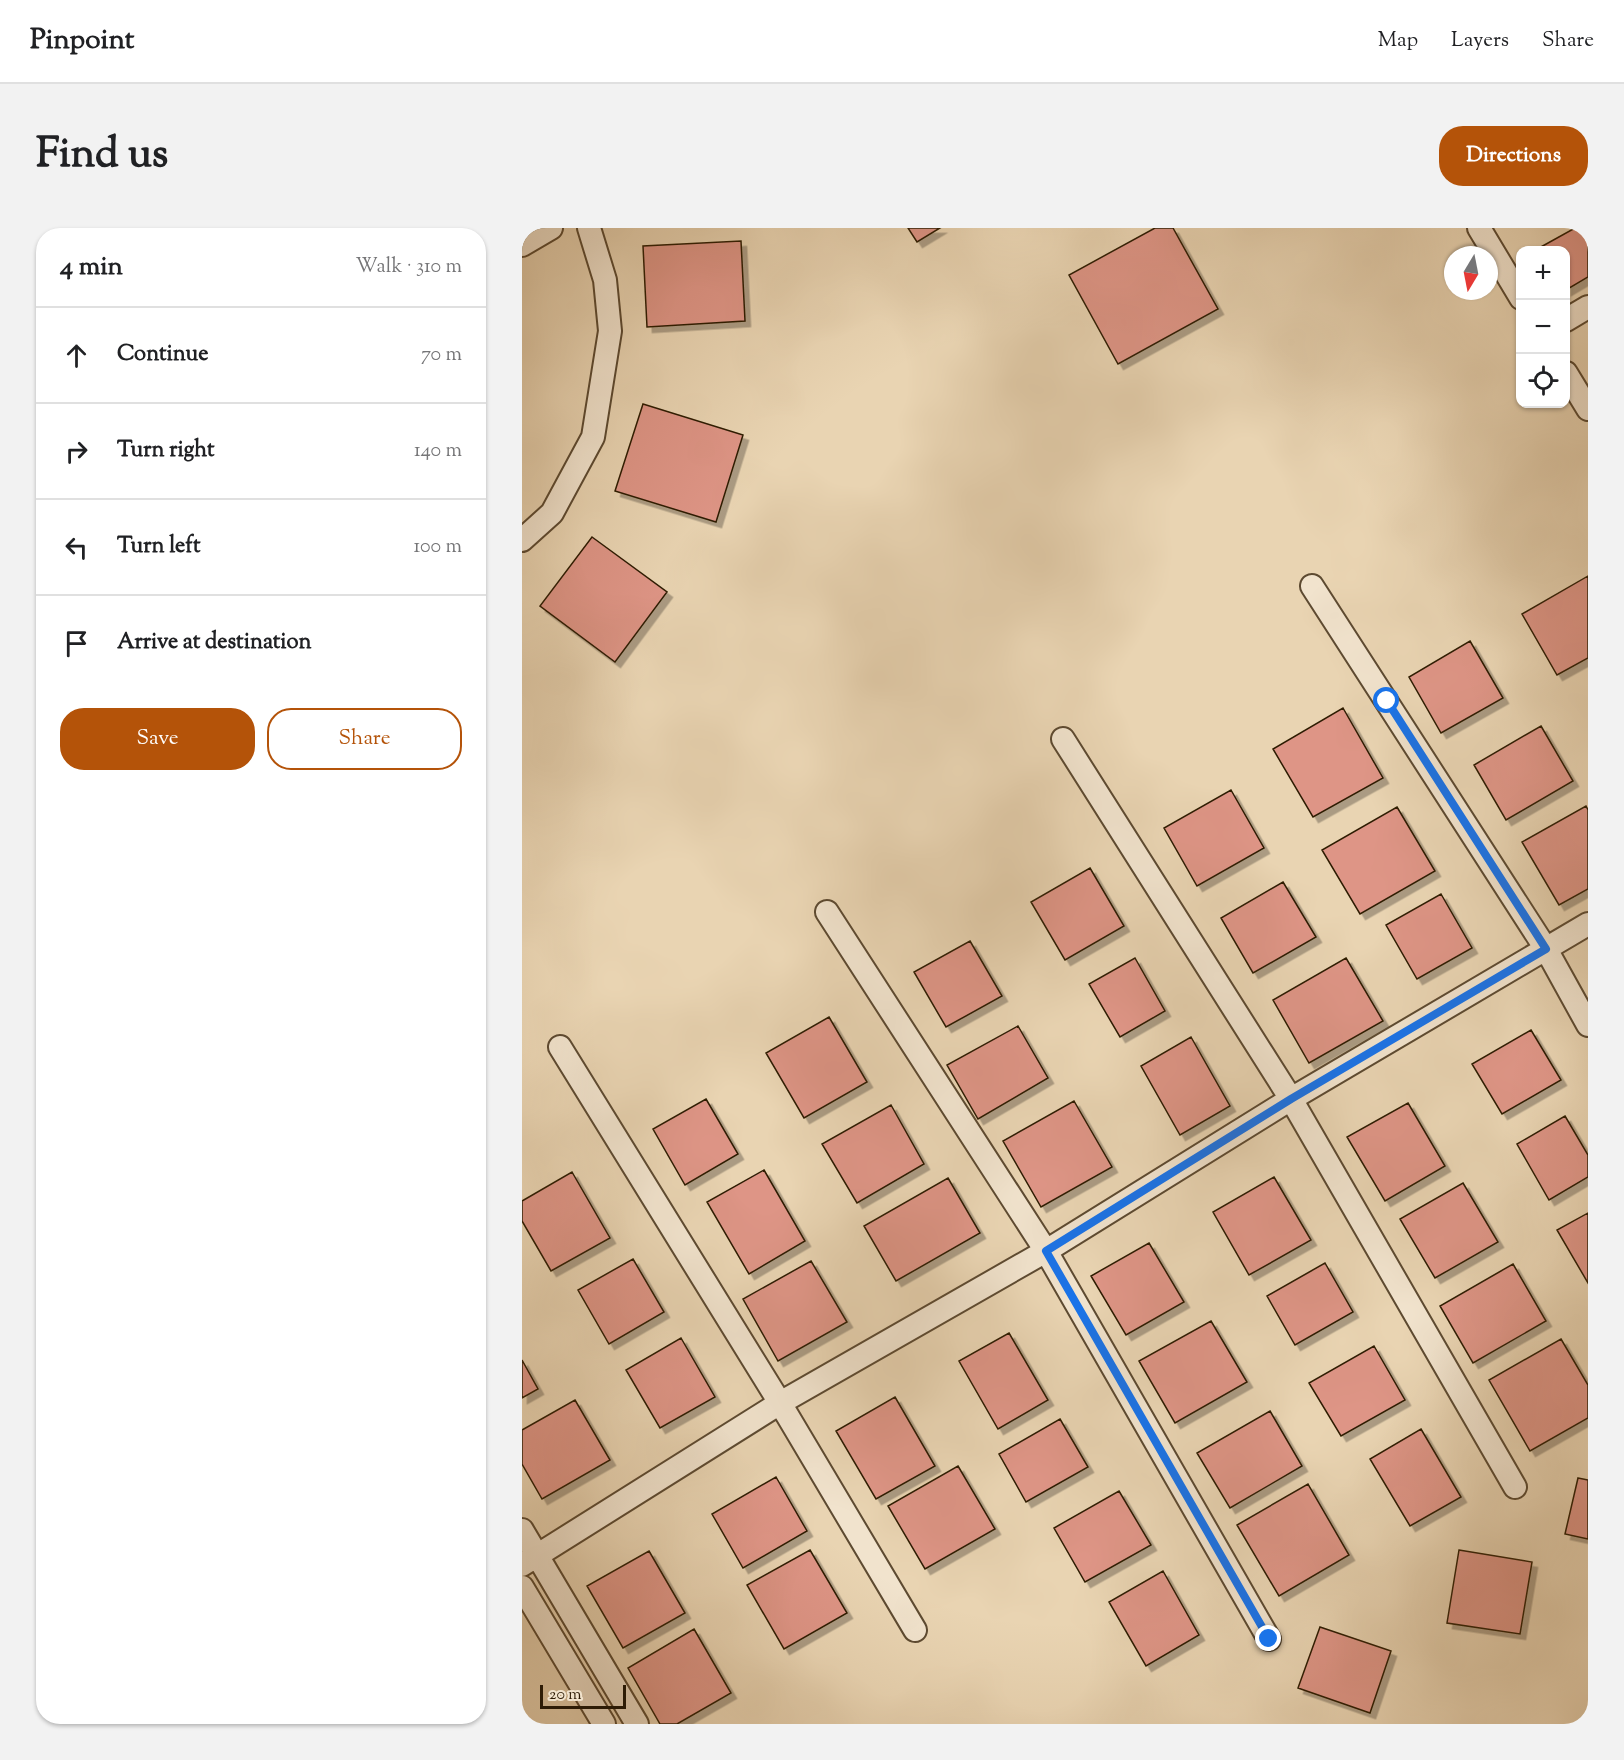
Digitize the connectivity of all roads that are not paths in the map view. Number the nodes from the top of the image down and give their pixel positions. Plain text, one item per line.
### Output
1 (551, 228) edge
2 (589, 228) edge
3 (1479, 228) edge
4 (522, 245) edge
5 (1516, 290) edge
6 (1588, 307) edge
7 (1570, 318) edge
8 (1570, 380) edge
9 (1588, 409) edge
10 (522, 540) edge
11 (1312, 586) dead end
12 (1063, 739) dead end
13 (827, 912) dead end
14 (1588, 924) edge
15 (1546, 949) junction
16 (1588, 1025) edge
17 (560, 1047) dead end
18 (1291, 1099) junction
19 (1046, 1251) junction
20 (780, 1403) junction
21 (1515, 1487) dead end
22 (522, 1530) edge
23 (530, 1561) edge
24 (522, 1587) edge
25 (915, 1630) dead end
26 (1269, 1639) dead end
27 (604, 1724) edge
28 (637, 1724) edge

1 - 4 street
2 - 10 street
3 - 5 street
6 - 7 street
8 - 9 street
11 - 15 street
12 - 18 street
13 - 19 street
14 - 15 street
15 - 16 street
15 - 18 street
17 - 20 street
18 - 19 street
18 - 21 street
19 - 20 street
19 - 26 street
20 - 23 street
20 - 25 street
22 - 23 street
23 - 28 street
24 - 27 street

